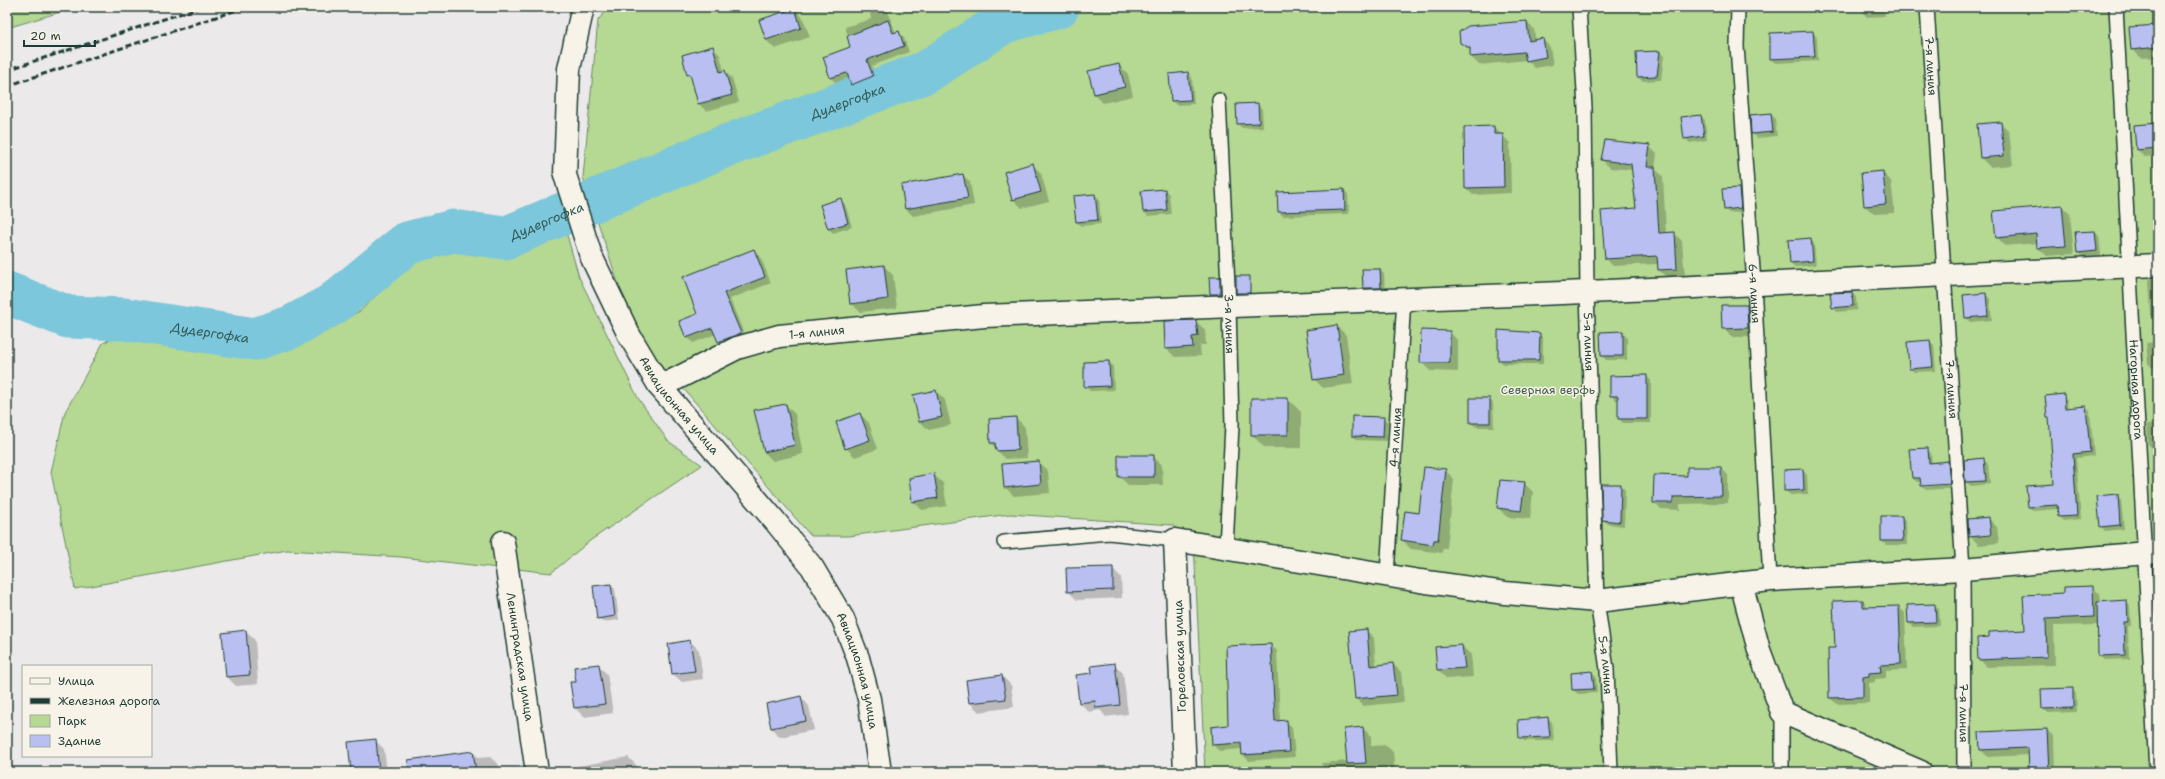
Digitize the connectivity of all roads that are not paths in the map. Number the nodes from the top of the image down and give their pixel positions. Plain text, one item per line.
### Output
1 (583, 7) edge
2 (1579, 7) edge
3 (1738, 7) edge
4 (1928, 7) edge
5 (2116, 7) edge
6 (1219, 100) dead end
7 (2158, 264) edge
8 (2130, 266) junction
9 (1946, 275) junction
10 (1754, 284) junction
11 (1587, 292) junction
12 (1404, 299) junction
13 (1229, 306) junction
14 (660, 387) junction
15 (1175, 540) junction
16 (503, 542) dead end
17 (1004, 542) dead end
18 (1226, 548) junction
19 (2152, 552) edge
20 (1963, 568) junction
21 (1387, 574) junction
22 (1770, 580) junction
23 (1741, 583) junction
24 (1597, 601) junction
25 (1782, 712) junction
26 (537, 772) edge
27 (880, 772) edge
28 (1185, 772) edge
29 (1611, 772) edge
30 (1782, 772) edge
31 (1921, 772) edge
32 (1964, 772) edge
33 (2156, 772) edge

1 - 14 street, Авиационная улица
2 - 11 lane, 5-я линия
3 - 10 lane, 6-я линия
4 - 9 lane, 7-я линия
5 - 8 lane, Нагорная дорога
6 - 13 lane, 3-я линия
7 - 8 street, 1-я линия
8 - 9 street, 1-я линия
8 - 19 lane, Нагорная дорога
9 - 10 street, 1-я линия
9 - 20 lane, 7-я линия
10 - 11 street, 1-я линия
10 - 22 lane, 6-я линия
11 - 12 street, 1-я линия
11 - 24 lane, 5-я линия
12 - 13 street, 1-я линия
12 - 21 lane, 4-я линия
13 - 14 street, 1-я линия
13 - 18 lane, 3-я линия
14 - 27 street, Авиационная улица
15 - 17 lane
15 - 18 street
15 - 28 street, Гореловская улица
16 - 26 street, Ленинградская улица
18 - 21 street
19 - 20 street
19 - 33 lane, Нагорная дорога
20 - 22 street
20 - 32 lane, 7-я линия
21 - 24 street
22 - 23 street
23 - 24 street
23 - 25 street
24 - 29 lane, 5-я линия
25 - 30 lane
25 - 31 street

